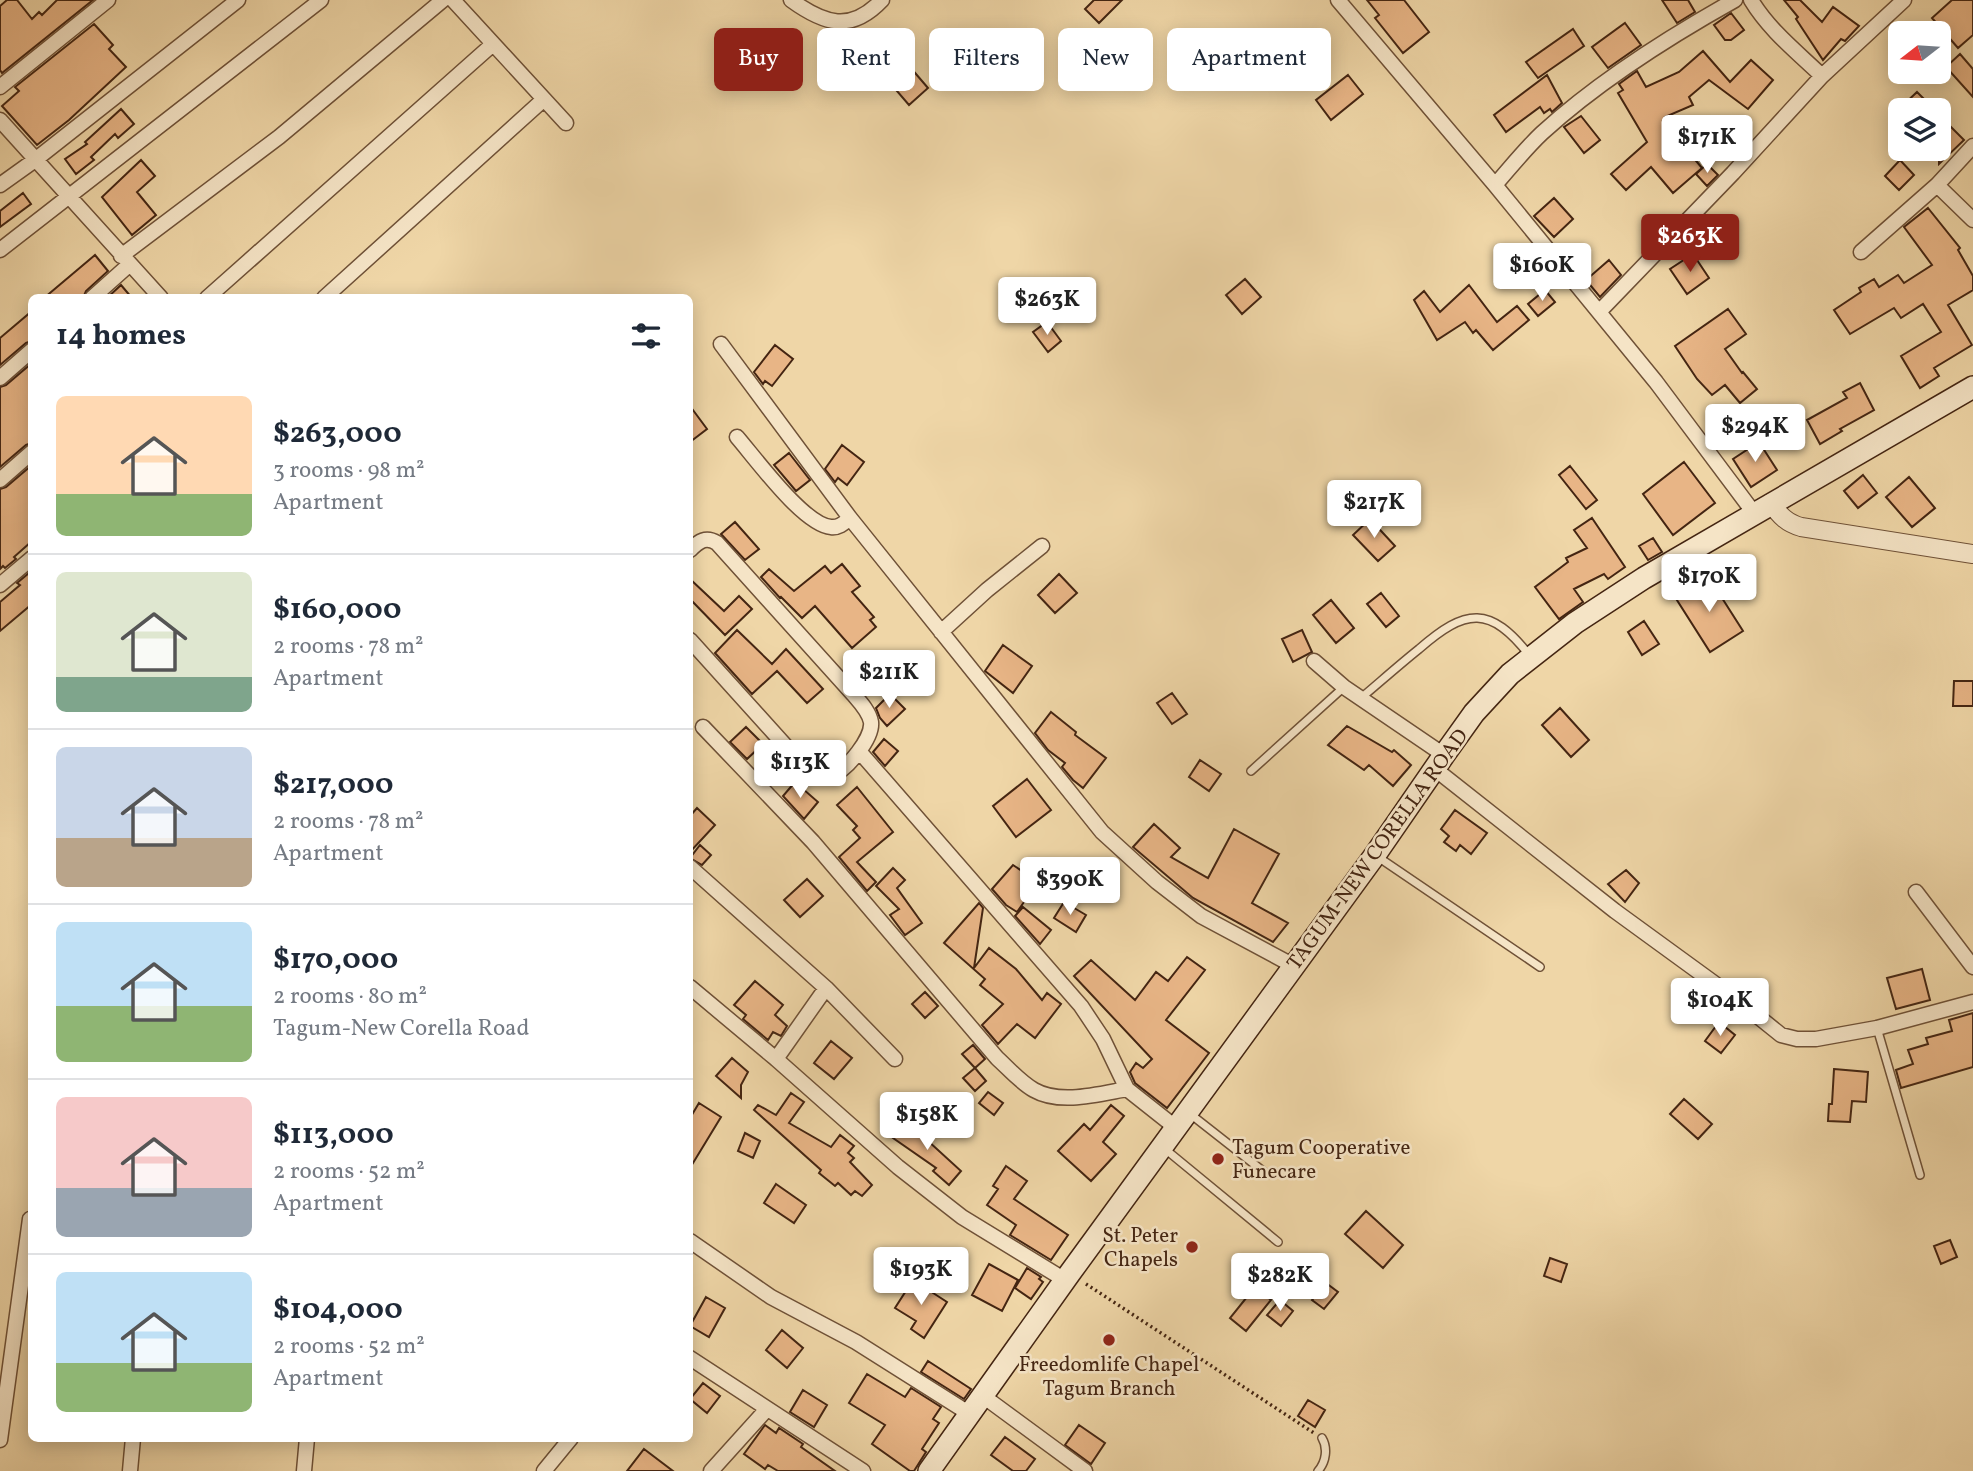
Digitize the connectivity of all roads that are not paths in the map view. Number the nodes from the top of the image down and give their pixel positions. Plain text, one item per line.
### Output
1 (108, 0) edge
2 (238, 0) edge
3 (321, 0) edge
4 (443, 0) edge
5 (453, 0) edge
6 (791, 0) edge
7 (882, 0) edge
8 (1338, 0) edge
9 (1735, 0) edge
10 (1751, 0) edge
11 (1904, 0) edge
12 (493, 44) junction
13 (1822, 76) junction
14 (0, 87) edge
15 (542, 100) junction
16 (0, 120) edge
17 (566, 123) dead end
18 (1973, 146) edge
19 (35, 160) junction
20 (1937, 184) junction
21 (0, 185) edge
22 (1495, 185) junction
23 (68, 197) junction
24 (1973, 219) edge
25 (0, 250) edge
26 (1861, 252) dead end
27 (126, 260) junction
28 (96, 294) edge
29 (156, 294) edge
30 (212, 294) edge
31 (328, 294) edge
32 (1599, 312) junction
33 (721, 344) dead end
34 (28, 354) edge
35 (0, 378) edge
36 (1973, 387) edge
37 (737, 437) dead end
38 (28, 456) edge
39 (0, 480) edge
40 (1763, 508) junction
41 (850, 518) junction
42 (1042, 546) dead end
43 (693, 548) edge
44 (1973, 554) edge
45 (28, 561) edge
46 (0, 585) edge
47 (940, 632) junction
48 (693, 643) edge
49 (1531, 656) junction
50 (1314, 662) dead end
51 (1344, 687) junction
52 (1360, 699) junction
53 (703, 727) dead end
54 (859, 751) junction
55 (1439, 762) junction
56 (1251, 771) dead end
57 (1375, 855) junction
58 (693, 870) edge
59 (1916, 892) dead end
60 (1294, 965) junction
61 (1540, 967) dead end
62 (1973, 967) edge
63 (826, 988) junction
64 (693, 990) edge
65 (1973, 1002) edge
66 (1877, 1028) junction
67 (776, 1059) junction
68 (895, 1059) dead end
69 (1127, 1089) junction
70 (1181, 1120) junction
71 (1161, 1147) junction
72 (1268, 1175) dead end
73 (1920, 1175) dead end
74 (28, 1230) edge
75 (1278, 1242) dead end
76 (693, 1243) edge
77 (1068, 1276) junction
78 (6, 1355) edge
79 (693, 1360) edge
80 (983, 1396) junction
81 (767, 1409) junction
82 (970, 1414) junction
83 (1322, 1438) road end
84 (0, 1440) edge
85 (133, 1442) edge
86 (307, 1442) edge
87 (568, 1442) edge
88 (130, 1471) edge
89 (304, 1471) edge
90 (544, 1471) edge
91 (711, 1471) edge
92 (863, 1471) edge
93 (929, 1471) edge
94 (1085, 1471) edge
95 (1318, 1471) edge

1 - 14 street
2 - 19 street
3 - 23 street
4 - 27 street
5 - 12 street
6 - 7 street
8 - 22 street
9 - 22 street
10 - 13 street
11 - 13 street
12 - 15 street
12 - 30 street
13 - 32 street
15 - 17 street
15 - 31 street
16 - 19 street
18 - 20 street
19 - 21 street
19 - 23 street
20 - 24 street
20 - 26 street
22 - 32 street
23 - 25 street
23 - 27 street
27 - 28 street
27 - 29 street
32 - 40 street
33 - 41 street
34 - 35 street
36 - 40 main road, TAGUM-NEW CORELLA ROAD
37 - 41 street
38 - 39 street
40 - 44 street
40 - 49 main road, TAGUM-NEW CORELLA ROAD
41 - 47 street
42 - 47 street
43 - 54 street
45 - 46 street
47 - 60 street
48 - 54 street
49 - 52 lane
49 - 55 main road, TAGUM-NEW CORELLA ROAD
50 - 51 street
51 - 52 street
51 - 56 lane
52 - 55 street
53 - 69 street
54 - 69 street
55 - 57 main road, TAGUM-NEW CORELLA ROAD
55 - 66 street
57 - 60 main road, TAGUM-NEW CORELLA ROAD
57 - 61 lane
58 - 63 street
59 - 62 street
60 - 70 main road, TAGUM-NEW CORELLA ROAD
63 - 67 street
63 - 68 street
64 - 67 street
65 - 66 street
66 - 73 lane
67 - 77 street
69 - 70 street
70 - 71 main road, TAGUM-NEW CORELLA ROAD
70 - 72 lane
71 - 75 lane
71 - 77 main road, TAGUM-NEW CORELLA ROAD
74 - 78 street
76 - 82 street
77 - 80 main road, TAGUM-NEW CORELLA ROAD
78 - 84 street
79 - 81 street
80 - 82 main road, TAGUM-NEW CORELLA ROAD
80 - 94 street
81 - 91 street
81 - 92 street
82 - 93 main road, TAGUM-NEW CORELLA ROAD
83 - 95 lane
85 - 88 street
86 - 89 street
87 - 90 street

